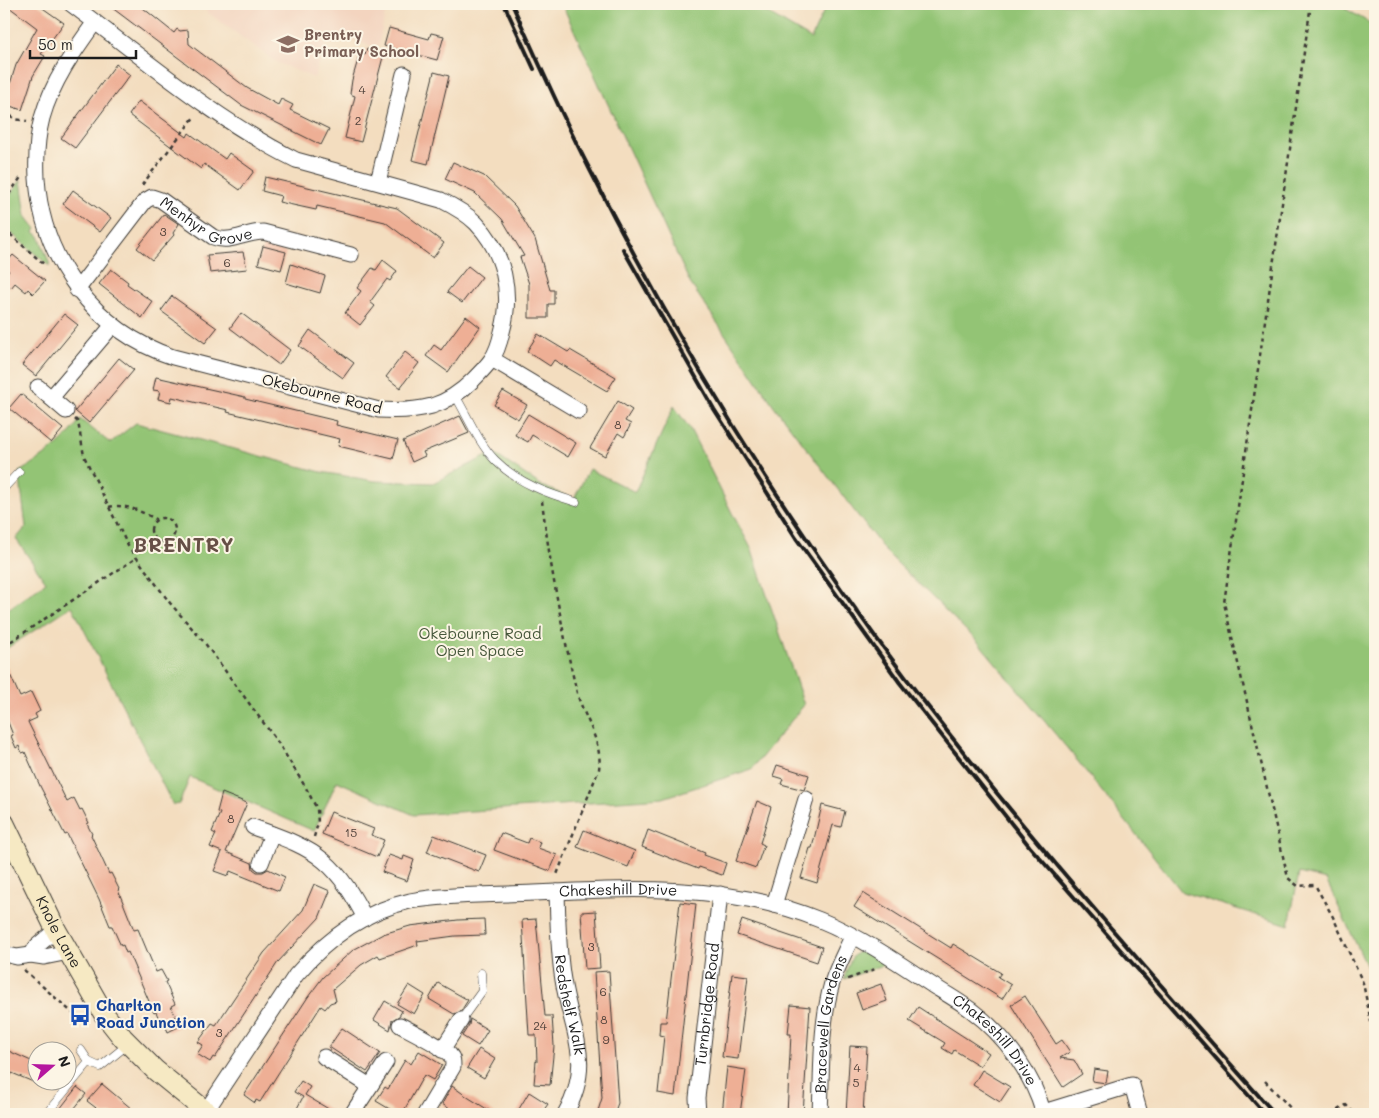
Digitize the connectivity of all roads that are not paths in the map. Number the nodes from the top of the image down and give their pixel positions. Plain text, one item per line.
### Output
1 (71, 4) edge
2 (95, 22) junction
3 (404, 74) dead end
4 (378, 182) junction
5 (350, 255) dead end
6 (77, 290) junction
7 (112, 326) junction
8 (492, 359) junction
9 (38, 387) dead end
10 (455, 395) junction
11 (51, 398) junction
12 (66, 411) road end
13 (579, 411) dead end
14 (19, 472) dead end
15 (4, 488) edge
16 (576, 502) dead end
17 (806, 799) dead end
18 (4, 823) edge
19 (253, 827) dead end
20 (272, 834) junction
21 (261, 863) dead end
22 (553, 892) junction
23 (720, 894) junction
24 (774, 905) junction
25 (365, 918) junction
26 (56, 930) junction
27 (852, 937) junction
28 (36, 952) junction
29 (69, 952) junction
30 (6, 955) edge
31 (481, 973) dead end
32 (461, 1020) joint
33 (400, 1025) dead end
34 (126, 1040) junction
35 (81, 1050) dead end
36 (442, 1050) junction
37 (324, 1057) dead end
38 (89, 1062) junction
39 (386, 1062) dead end
40 (370, 1086) junction
41 (207, 1113) edge
42 (1044, 1113) edge
43 (46, 1114) edge
44 (352, 1114) edge
45 (425, 1114) edge
46 (565, 1114) edge
47 (698, 1114) edge
48 (820, 1114) edge
49 (1140, 1114) edge

1 - 2 street, Okebourne Road
2 - 4 street, Okebourne Road
2 - 6 street, Okebourne Road
3 - 4 street
4 - 8 street, Okebourne Road
5 - 6 street, Menhyr Grove
6 - 7 street, Okebourne Road
7 - 10 street, Okebourne Road
7 - 11 street
8 - 10 street, Okebourne Road
8 - 13 street
9 - 11 street
10 - 16 lane
11 - 12 street
14 - 15 lane
17 - 24 street
18 - 26 street, Knole Lane
19 - 20 street
20 - 21 street
20 - 25 street
22 - 23 street, Chakeshill Drive
22 - 25 street, Chakeshill Drive
22 - 46 street, Redshelf Walk
23 - 24 street, Chakeshill Drive
23 - 47 street, Turnbridge Road
24 - 27 street, Chakeshill Drive
25 - 41 street, Chakeshill Drive
26 - 28 street
26 - 29 street, Knole Lane
27 - 42 street, Chakeshill Drive
27 - 48 street, Bracewell Gardens
28 - 29 street
28 - 30 street
29 - 34 street, Knole Lane
31 - 32 lane
32 - 36 street
33 - 36 street
34 - 38 lane
34 - 41 street, Knole Lane
35 - 38 lane
36 - 45 street
37 - 40 street
38 - 43 lane
39 - 40 street
40 - 44 street
42 - 49 street

